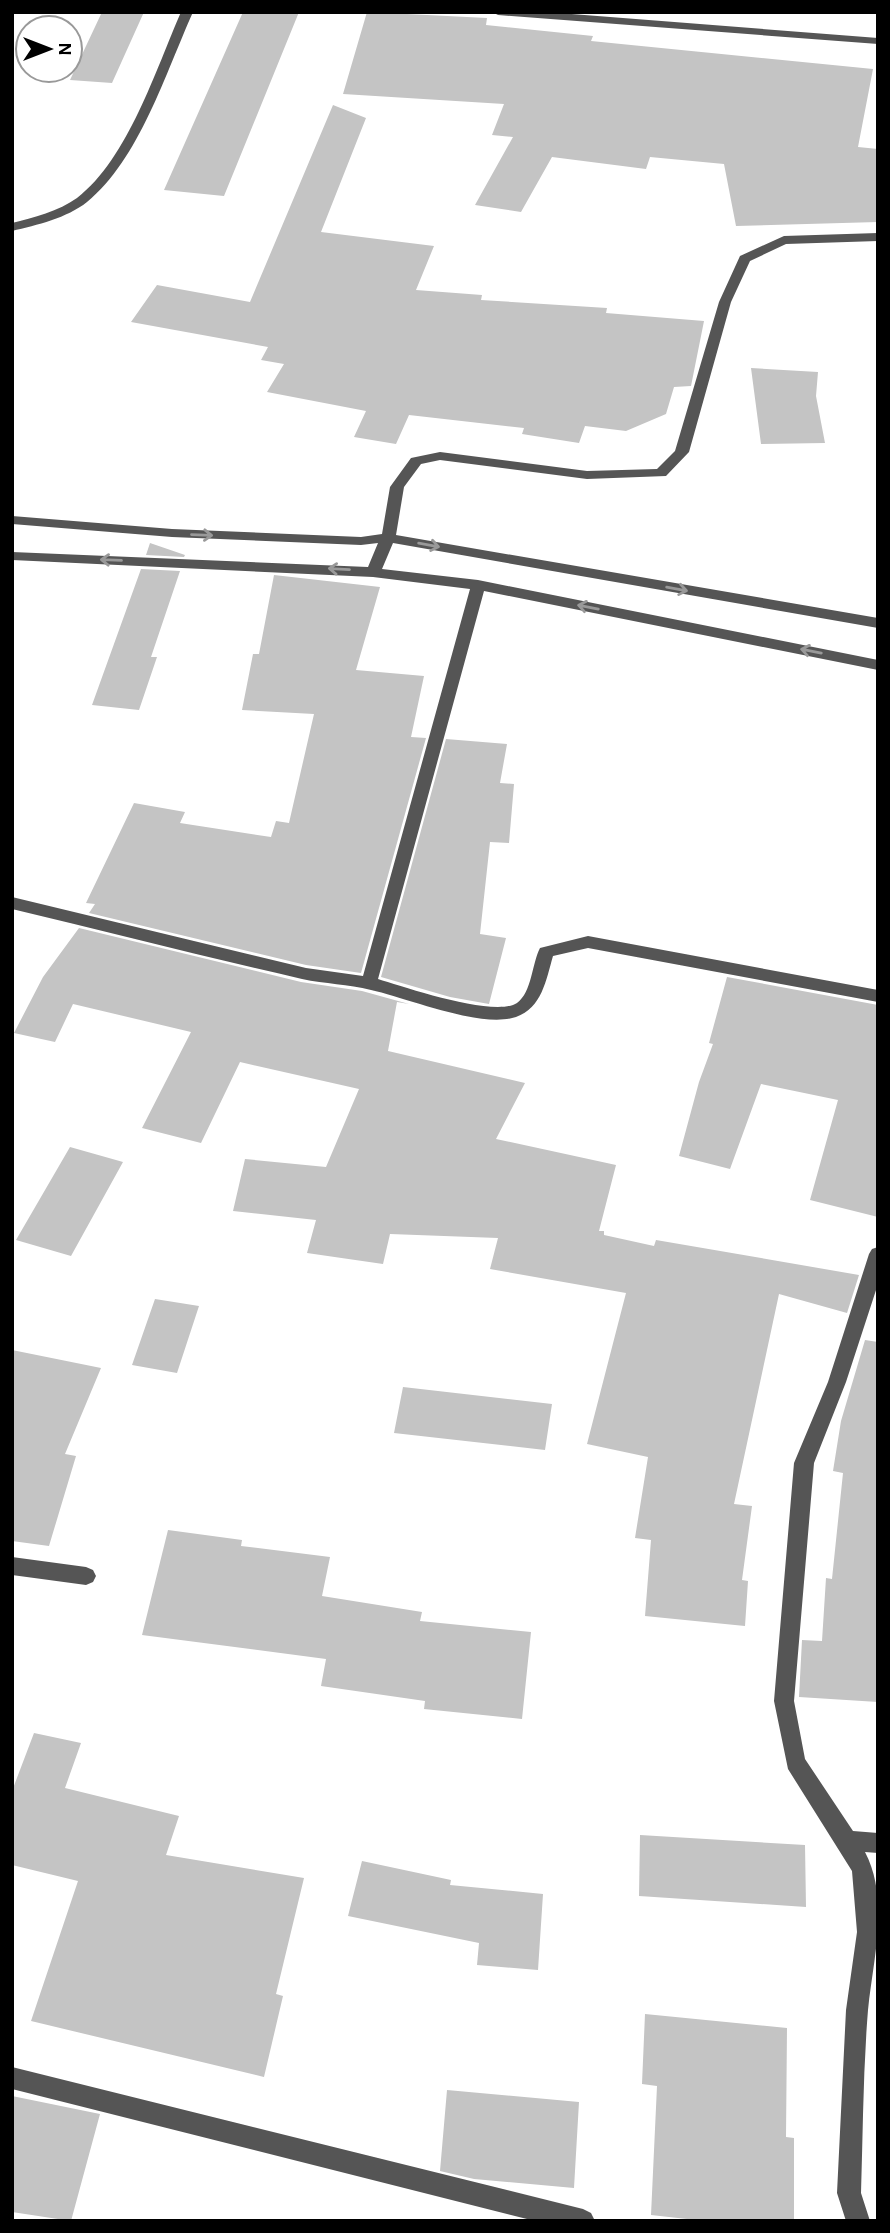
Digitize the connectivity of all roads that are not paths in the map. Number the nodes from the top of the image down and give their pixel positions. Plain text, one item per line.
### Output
1 (187, 12) edge
2 (498, 12) edge
3 (878, 41) edge
4 (12, 227) edge
5 (878, 237) edge
6 (12, 520) edge
7 (388, 538) junction
8 (12, 556) edge
9 (373, 572) junction
10 (478, 586) junction
11 (878, 623) edge
12 (878, 664) edge
13 (12, 903) edge
14 (369, 983) junction
15 (878, 996) edge
16 (878, 1254) edge
17 (12, 1566) edge
18 (86, 1576) dead end
19 (847, 1840) junction
20 (878, 1843) edge
21 (12, 2078) edge
22 (583, 2221) edge
23 (858, 2221) edge

1 - 4 street
2 - 3 street
5 - 7 street
6 -> 7 street
7 - 9 street
7 -> 11 street
9 -> 8 street
9 - 10 street
12 -> 10 street
10 - 14 street
13 - 14 street
14 - 15 street
16 - 19 street
17 - 18 street
19 - 20 street
19 - 23 street
21 - 22 street

